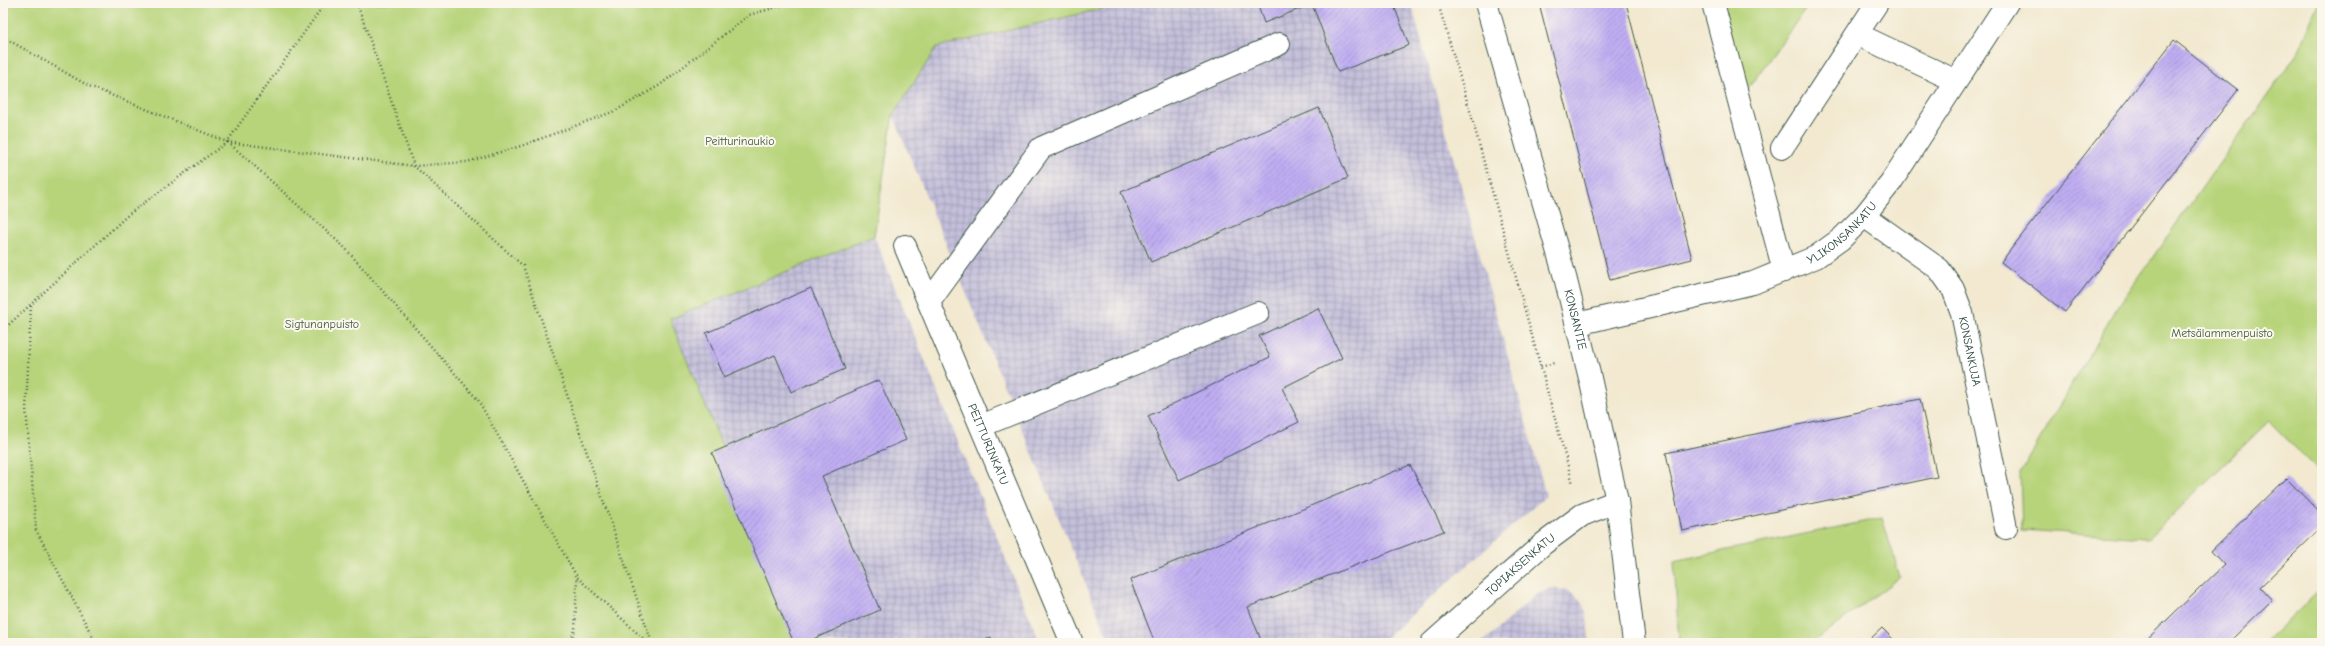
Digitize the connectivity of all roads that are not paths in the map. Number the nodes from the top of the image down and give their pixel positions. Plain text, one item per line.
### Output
1 (1486, 3) edge
2 (1713, 3) edge
3 (1877, 3) edge
4 (2007, 3) edge
5 (1857, 34) junction
6 (1279, 44) dead end
7 (1956, 81) junction
8 (1782, 148) dead end
9 (1864, 216) junction
10 (906, 246) dead end
11 (1784, 271) junction
12 (929, 302) junction
13 (1258, 313) dead end
14 (1577, 324) junction
15 (981, 426) junction
16 (1617, 501) junction
17 (2006, 528) dead end
18 (1072, 643) edge
19 (1432, 643) edge
20 (1634, 643) edge

1 - 14 street, KONSANTIE
2 - 11 street
3 - 5 street
4 - 7 street, YLIKONSANKATU
5 - 7 street
5 - 8 street
6 - 12 street
7 - 9 street, YLIKONSANKATU
9 - 11 street, YLIKONSANKATU
9 - 17 street, KONSANKUJA
10 - 12 street, PEITTURINKATU
11 - 14 street, YLIKONSANKATU
12 - 15 street, PEITTURINKATU
13 - 15 street
14 - 16 street, KONSANTIE
15 - 18 street, PEITTURINKATU
16 - 19 street, TOPIAKSENKATU
16 - 20 street, KONSANTIE

